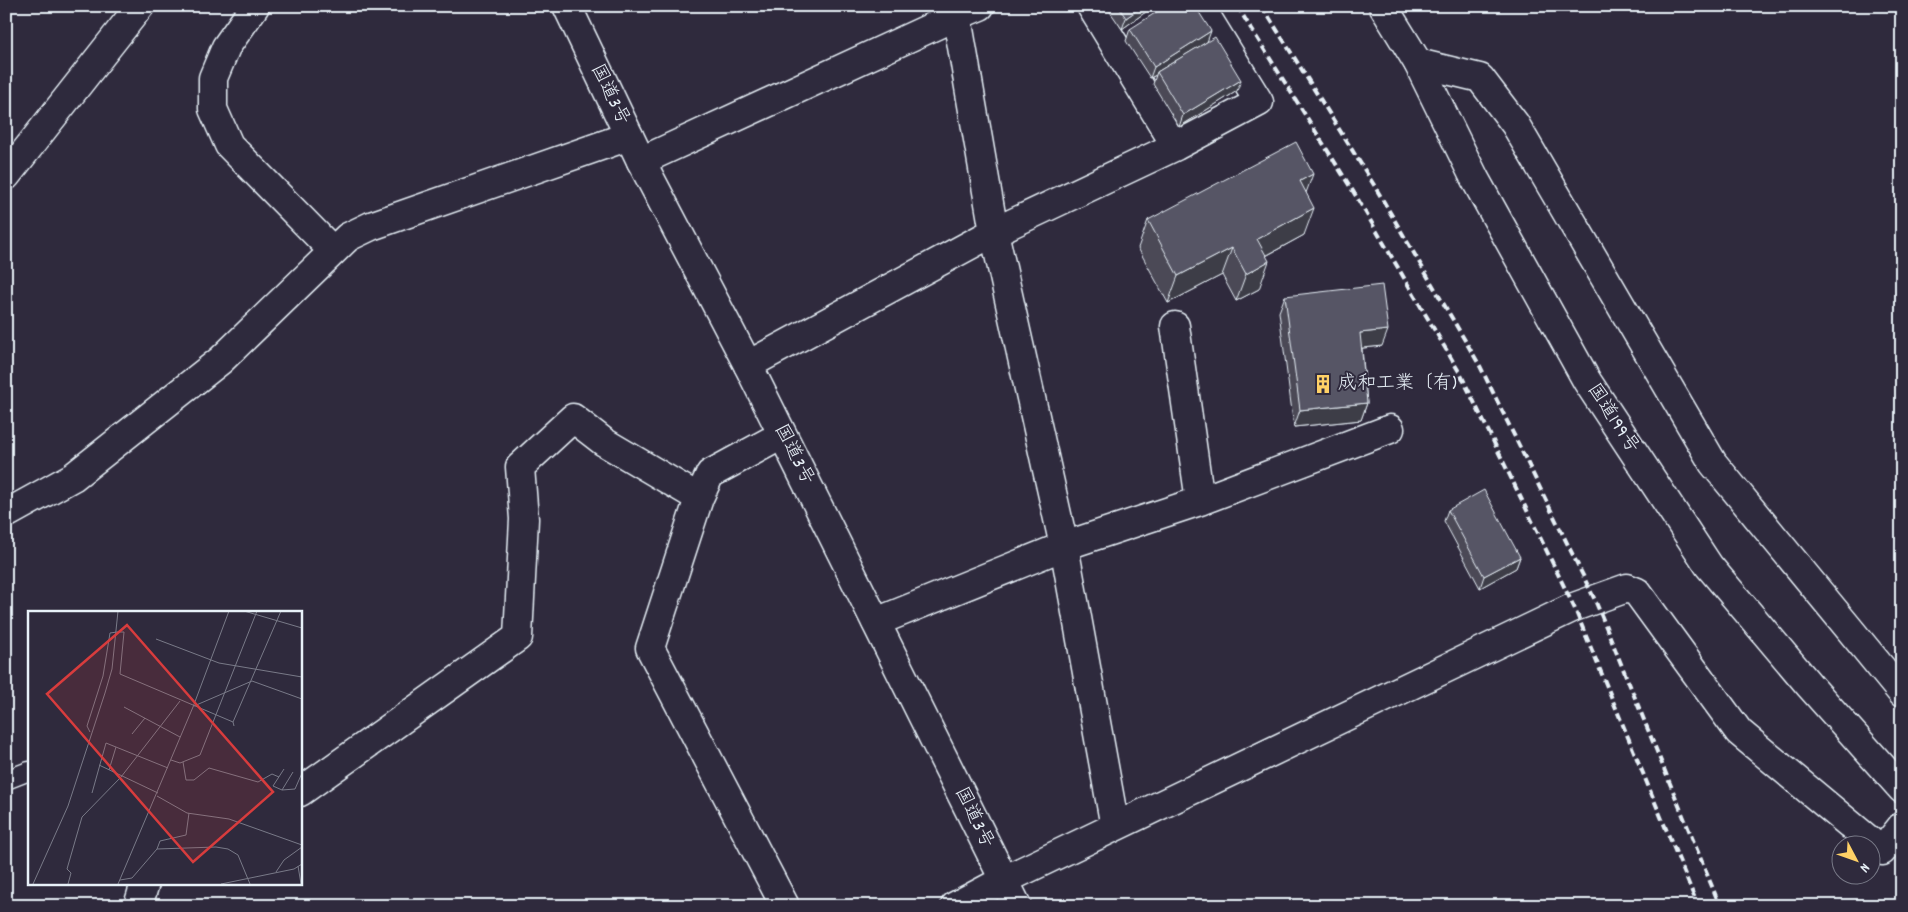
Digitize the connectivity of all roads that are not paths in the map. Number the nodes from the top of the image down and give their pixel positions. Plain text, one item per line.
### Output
1 (140, 6) edge
2 (255, 6) edge
3 (567, 6) edge
4 (1091, 6) edge
5 (1200, 6) edge
6 (1384, 6) edge
7 (964, 9) edge
8 (1418, 63) junction
9 (629, 136) junction
10 (1176, 146) junction
11 (641, 161) junction
12 (6, 176) edge
13 (994, 232) junction
14 (333, 251) junction
15 (1175, 326) dead end
16 (748, 365) junction
17 (1390, 429) dead end
18 (782, 435) junction
19 (699, 498) junction
20 (1200, 501) junction
21 (6, 514) edge
22 (1064, 546) junction
23 (876, 622) junction
24 (1902, 693) edge
25 (28, 771) edge
26 (6, 780) edge
27 (1902, 789) edge
28 (301, 791) edge
29 (1902, 826) edge
30 (1115, 827) junction
31 (1004, 880) junction
32 (145, 884) edge
33 (138, 906) edge
34 (785, 906) edge
35 (955, 906) edge
36 (996, 906) edge
37 (1017, 906) edge

1 - 12 main road
2 - 14 main road
3 - 9 main road, 国道3号
4 - 10 main road
5 - 10 main road
6 - 8 main road, 国道199号
7 - 11 main road
7 - 13 main road
8 - 24 main road
8 - 27 main road, 国道199号
9 - 11 main road, 国道3号
9 - 14 main road
10 - 13 main road
11 - 16 main road, 国道3号
13 - 16 main road
13 - 22 main road
14 - 21 main road
15 - 20 main road
16 - 18 main road, 国道3号
17 - 20 main road
18 - 19 main road
18 - 23 main road, 国道3号
19 - 28 main road
19 - 34 main road
20 - 22 main road
22 - 23 main road
22 - 30 main road
23 - 31 main road, 国道3号
25 - 26 lane
29 - 30 main road
30 - 31 main road
31 - 35 main road
31 - 36 main road
31 - 37 main road, 国道3号
32 - 33 main road

